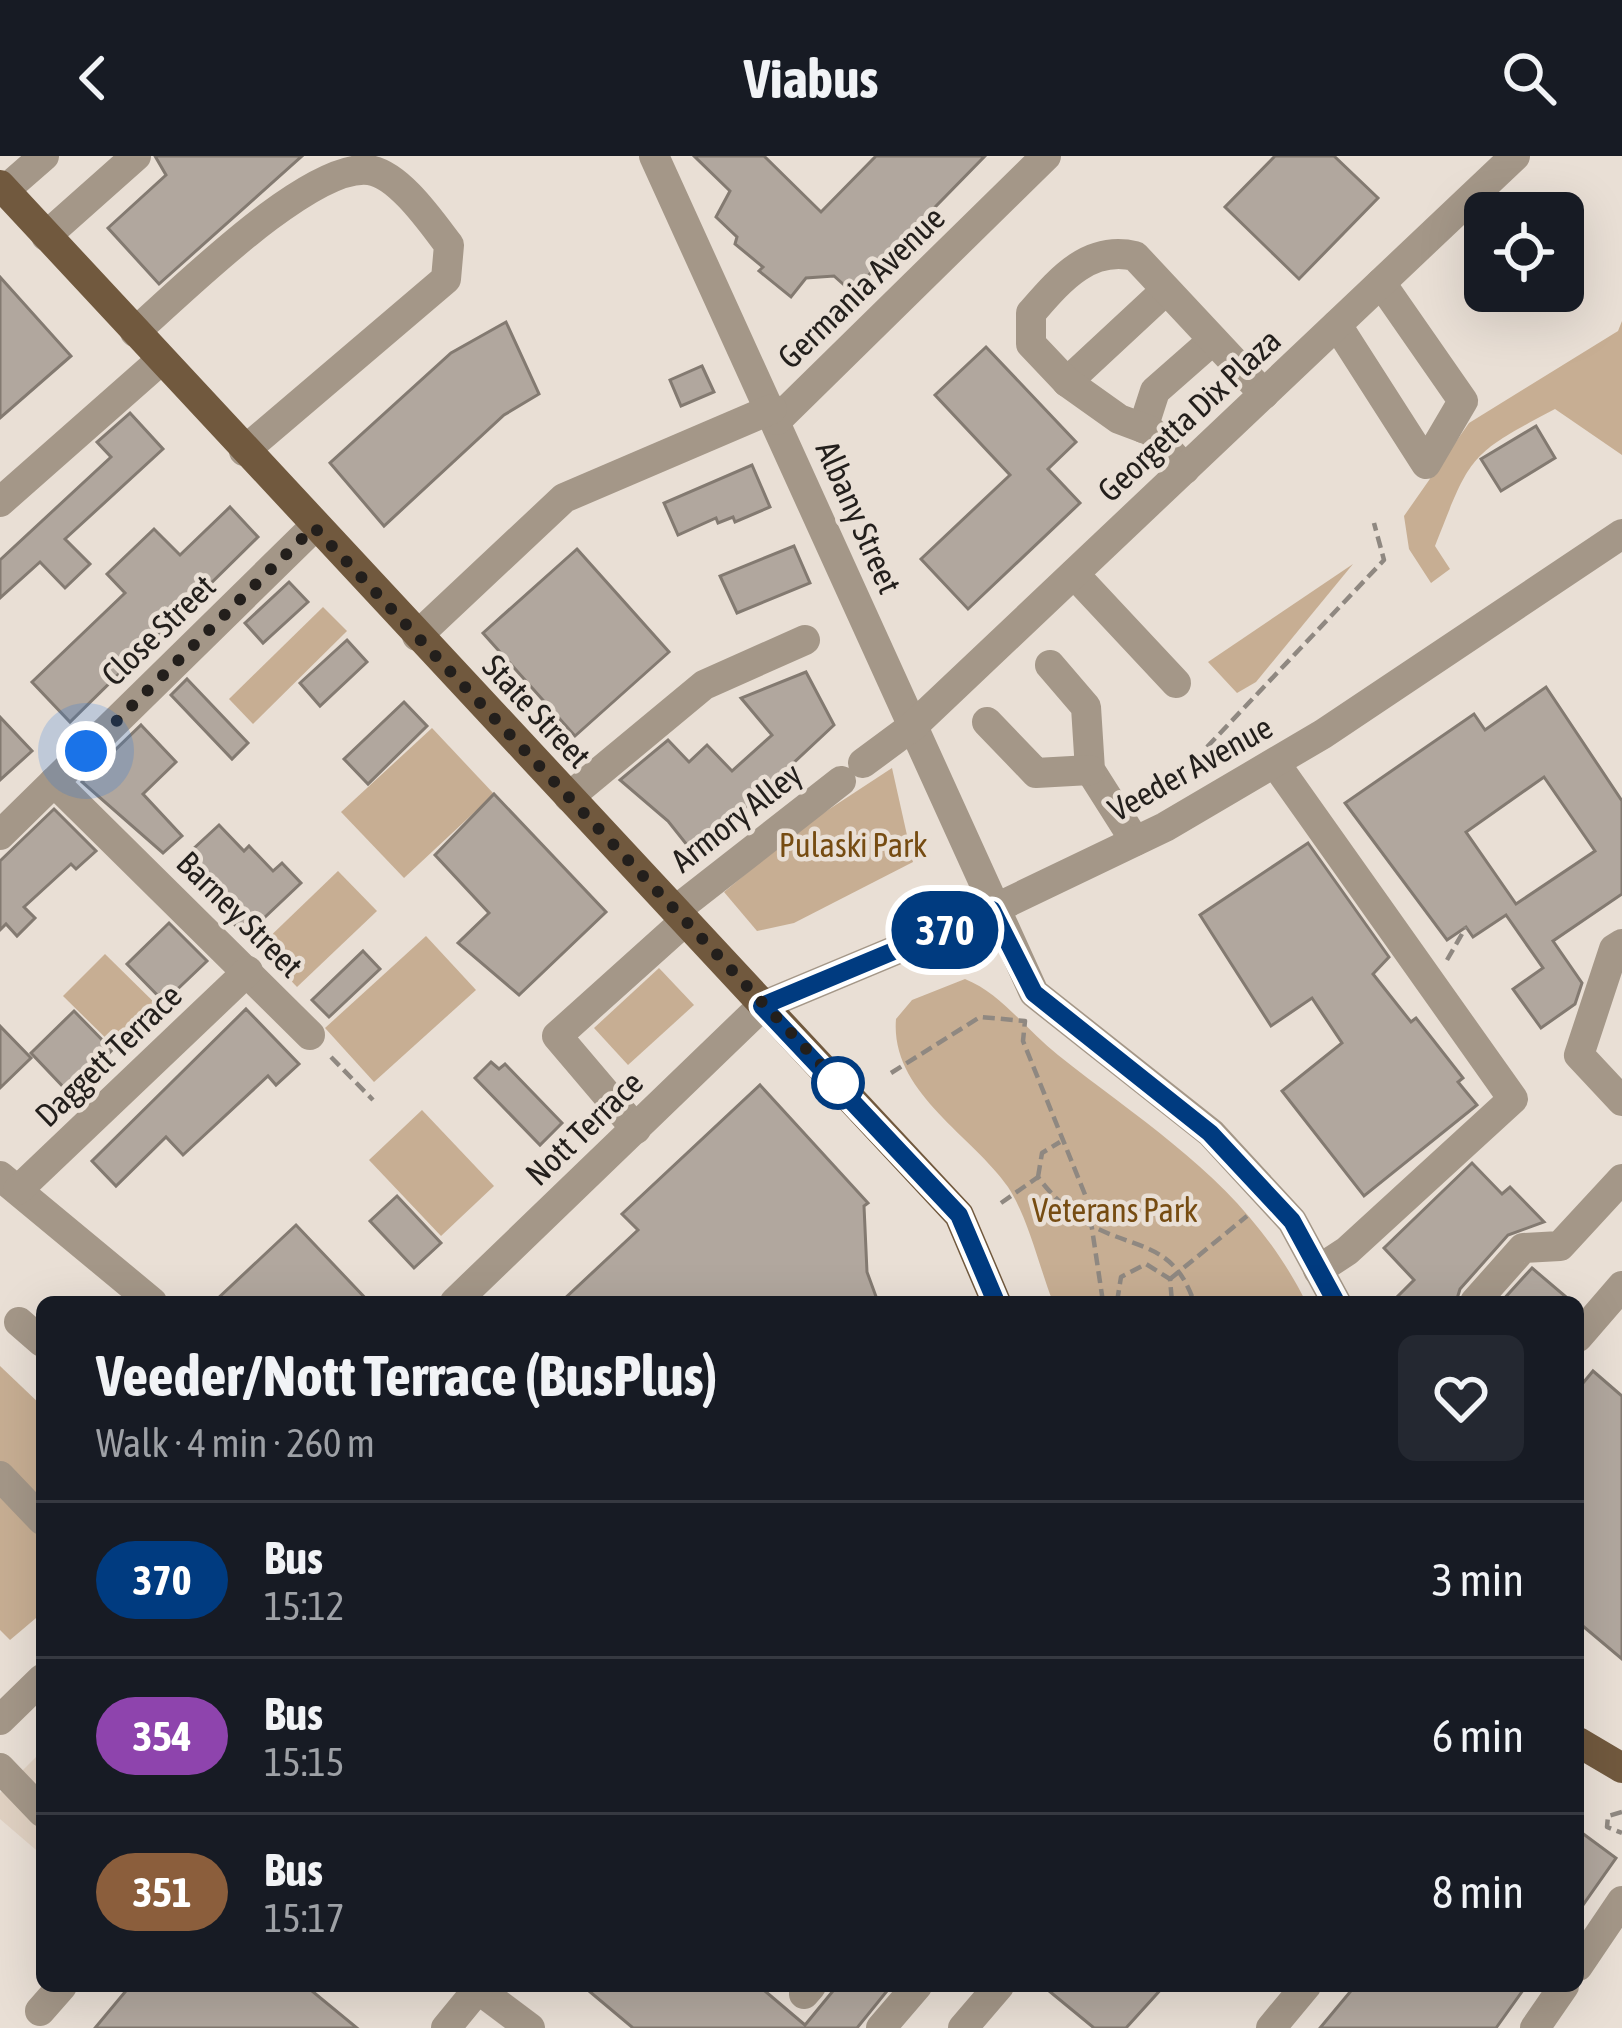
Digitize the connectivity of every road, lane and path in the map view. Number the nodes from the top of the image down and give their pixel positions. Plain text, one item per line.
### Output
1 (44, 156) edge
2 (136, 156) edge
3 (654, 156) edge
4 (1046, 156) edge
5 (1515, 156) edge
6 (2, 188) edge
7 (46, 236) junction
8 (1381, 283) junction
9 (1166, 290) junction
10 (1337, 325) junction
11 (134, 332) junction
12 (1213, 340) junction
13 (160, 360) junction
14 (1067, 382) junction
15 (1264, 394) junction
16 (774, 414) junction
17 (1143, 428) junction
18 (244, 452) junction
19 (1185, 469) junction
20 (0, 502) edge
21 (1374, 524) dead end
22 (314, 527) junction
23 (1621, 536) edge
24 (1074, 574) junction
25 (416, 636) junction
26 (805, 640) dead end
27 (1050, 665) dead end
28 (1176, 683) dead end
29 (987, 722) dead end
30 (913, 726) junction
31 (1207, 747) dead end
32 (1275, 763) junction
33 (1090, 770) junction
34 (54, 782) junction
35 (569, 797) junction
36 (0, 835) edge
37 (1135, 841) junction
38 (992, 910) junction
39 (680, 915) junction
40 (1622, 944) edge
41 (248, 971) junction
42 (762, 1006) junction
43 (310, 1035) joint
44 (892, 1073) dead end
45 (373, 1100) dead end
46 (1622, 1101) edge
47 (636, 1129) junction
48 (1060, 1142) junction
49 (1038, 1178) junction
50 (1622, 1179) edge
51 (9, 1183) edge
52 (1001, 1203) dead end
53 (1252, 1212) dead end
54 (1093, 1227) junction
55 (1178, 1270) junction
56 (1318, 1270) junction
57 (1170, 1279) junction
58 (1622, 1286) edge
59 (145, 1296) edge
60 (460, 1296) edge
61 (993, 1296) edge
62 (1102, 1296) edge
63 (1118, 1296) edge
64 (1171, 1296) edge
65 (1191, 1296) edge
66 (1333, 1296) edge
67 (1479, 1296) edge
68 (1584, 1330) edge
69 (0, 1476) edge
70 (36, 1514) edge
71 (36, 1685) edge
72 (0, 1720) edge
73 (1584, 1746) edge
74 (0, 1768) edge
75 (1622, 1768) edge
76 (36, 1806) edge
77 (1622, 1812) edge
78 (1622, 1833) edge
79 (1622, 1901) edge
80 (1584, 1957) edge
81 (57, 1992) edge
82 (473, 1992) edge
83 (481, 1992) edge
84 (912, 1992) edge
85 (994, 1992) edge
86 (1301, 1992) edge
87 (1560, 1992) edge
88 (40, 2011) dead end
89 (446, 2028) edge
90 (530, 2028) edge
91 (881, 2028) edge
92 (963, 2028) edge
93 (1270, 2028) edge
94 (1535, 2028) edge

1 - 6 street
2 - 7 street
3 - 16 street, Albany Street
4 - 16 street, Germania Avenue
5 - 8 street, Georgetta Dix Plaza
6 - 7 main road, State Street
7 - 11 main road, State Street
8 - 10 street, Georgetta Dix Plaza
8 - 10 street
9 - 12 street
9 - 14 street
9 - 14 street
10 - 15 street, Georgetta Dix Plaza
11 - 13 main road, State Street
11 - 18 street
12 - 15 street
12 - 17 street
13 - 18 main road, State Street
13 - 20 street
14 - 17 street
15 - 19 street, Georgetta Dix Plaza
16 - 25 street
16 - 30 street, Albany Street
17 - 19 street
18 - 22 main road, State Street
19 - 24 street, Georgetta Dix Plaza
21 - 31 path
22 - 25 main road, State Street
22 - 34 street, Close Street
23 - 32 street, Veeder Avenue
24 - 28 street
24 - 30 street, Georgetta Dix Plaza
25 - 35 main road, State Street
26 - 35 street
27 - 33 street
29 - 33 street
30 - 38 street, Albany Street
30 - 39 street, Armory Alley
32 - 37 street, Veeder Avenue
32 - 56 street
33 - 37 street
34 - 36 street, Close Street
34 - 41 street, Barney Street
35 - 39 main road, State Street
37 - 38 street, Veeder Avenue
38 - 42 street, Veeder Avenue
38 - 56 street
39 - 42 main road, State Street
39 - 47 street, Armory Alley
40 - 46 street
41 - 43 street, Barney Street
41 - 51 street, Daggett Terrace
42 - 47 street, Nott Terrace
42 - 61 main road, State Street
43 - 45 path
44 - 48 path
47 - 60 street, Nott Terrace
48 - 49 path
48 - 54 path
49 - 52 path
49 - 54 path
50 - 67 street
51 - 59 street
53 - 55 path
54 - 55 path
54 - 62 path
55 - 57 path
55 - 65 path
56 - 66 street
57 - 63 path
57 - 64 path
58 - 68 street
69 - 70 street
71 - 72 street
73 - 75 main road
74 - 76 street
77 - 78 path
79 - 80 street
81 - 88 street
82 - 89 street
83 - 90 street
84 - 91 street
85 - 92 street
86 - 93 street
87 - 94 street

